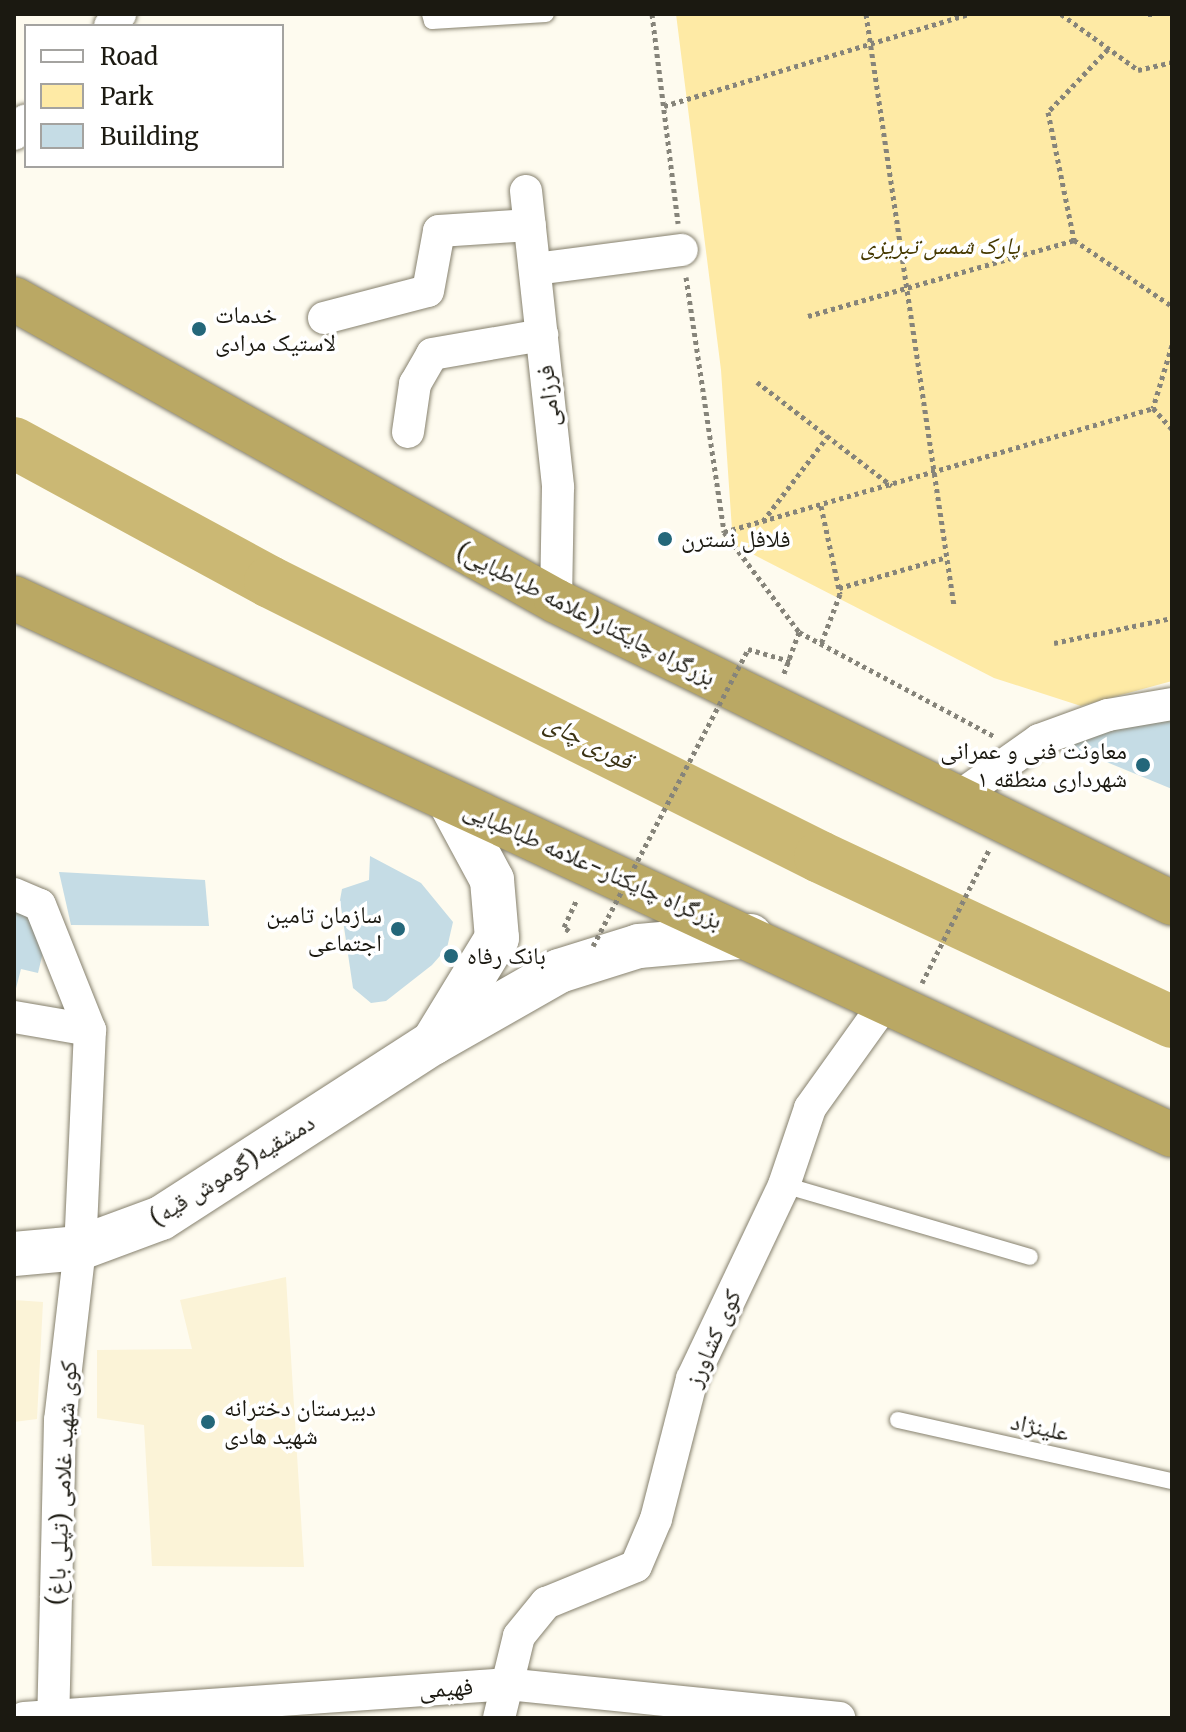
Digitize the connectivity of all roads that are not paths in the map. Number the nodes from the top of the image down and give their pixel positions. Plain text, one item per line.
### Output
1 (430, 14) edge
2 (546, 14) edge
3 (526, 191) dead end
4 (530, 225) junction
5 (682, 250) road end
6 (535, 269) junction
7 (14, 299) edge
8 (324, 318) dead end
9 (542, 335) junction
10 (408, 432) dead end
11 (14, 598) edge
12 (556, 601) junction
13 (1172, 704) edge
14 (449, 800) junction
15 (954, 800) junction
16 (14, 894) edge
17 (1172, 903) edge
18 (751, 936) junction
19 (888, 999) junction
20 (14, 1017) edge
21 (90, 1030) junction
22 (433, 1043) junction
23 (1163, 1125) edge
24 (784, 1185) junction
25 (80, 1248) junction
26 (14, 1254) edge
27 (1030, 1257) dead end
28 (898, 1420) dead end
29 (1172, 1481) edge
30 (506, 1684) junction
31 (43, 1717) edge
32 (829, 1717) edge
33 (499, 1718) edge

1 - 2 lane
3 - 4 street, فرزامی
4 - 6 street, فرزامی
4 - 8 street
5 - 6 street
6 - 9 street, فرزامی
7 - 12 highway, بزرگراه چایکنار(علامه طباطبایی)
9 - 10 street
9 - 12 street, فرزامی
11 - 14 highway, بزرگراه چایکنار-علامه طباطبایی
12 - 15 highway, بزرگراه چایکنار(علامه طباطبایی)
13 - 15 street
14 - 18 highway, بزرگراه چایکنار-علامه طباطبایی
14 - 22 main road
15 - 17 highway, بزرگراه چایکنار(علامه طباطبایی)
16 - 21 street
18 - 19 highway, بزرگراه چایکنار-علامه طباطبایی
18 - 22 main road, دمشقیه(گوموش قیه)
19 - 23 highway, بزرگراه چایکنار-علامه طباطبایی
19 - 24 street, کوی کشاورز
20 - 21 street
21 - 25 street, کوی شهید غلامی (تپلی باغ)
22 - 25 main road, دمشقیه(گوموش قیه)
24 - 27 lane
24 - 30 street, کوی کشاورز
25 - 26 main road, دمشقیه(گوموش قیه)
25 - 31 street, کوی شهید غلامی (تپلی باغ)
28 - 29 lane, علینژاد
30 - 31 street, فهیمی
30 - 32 street, فهیمی
30 - 33 street

